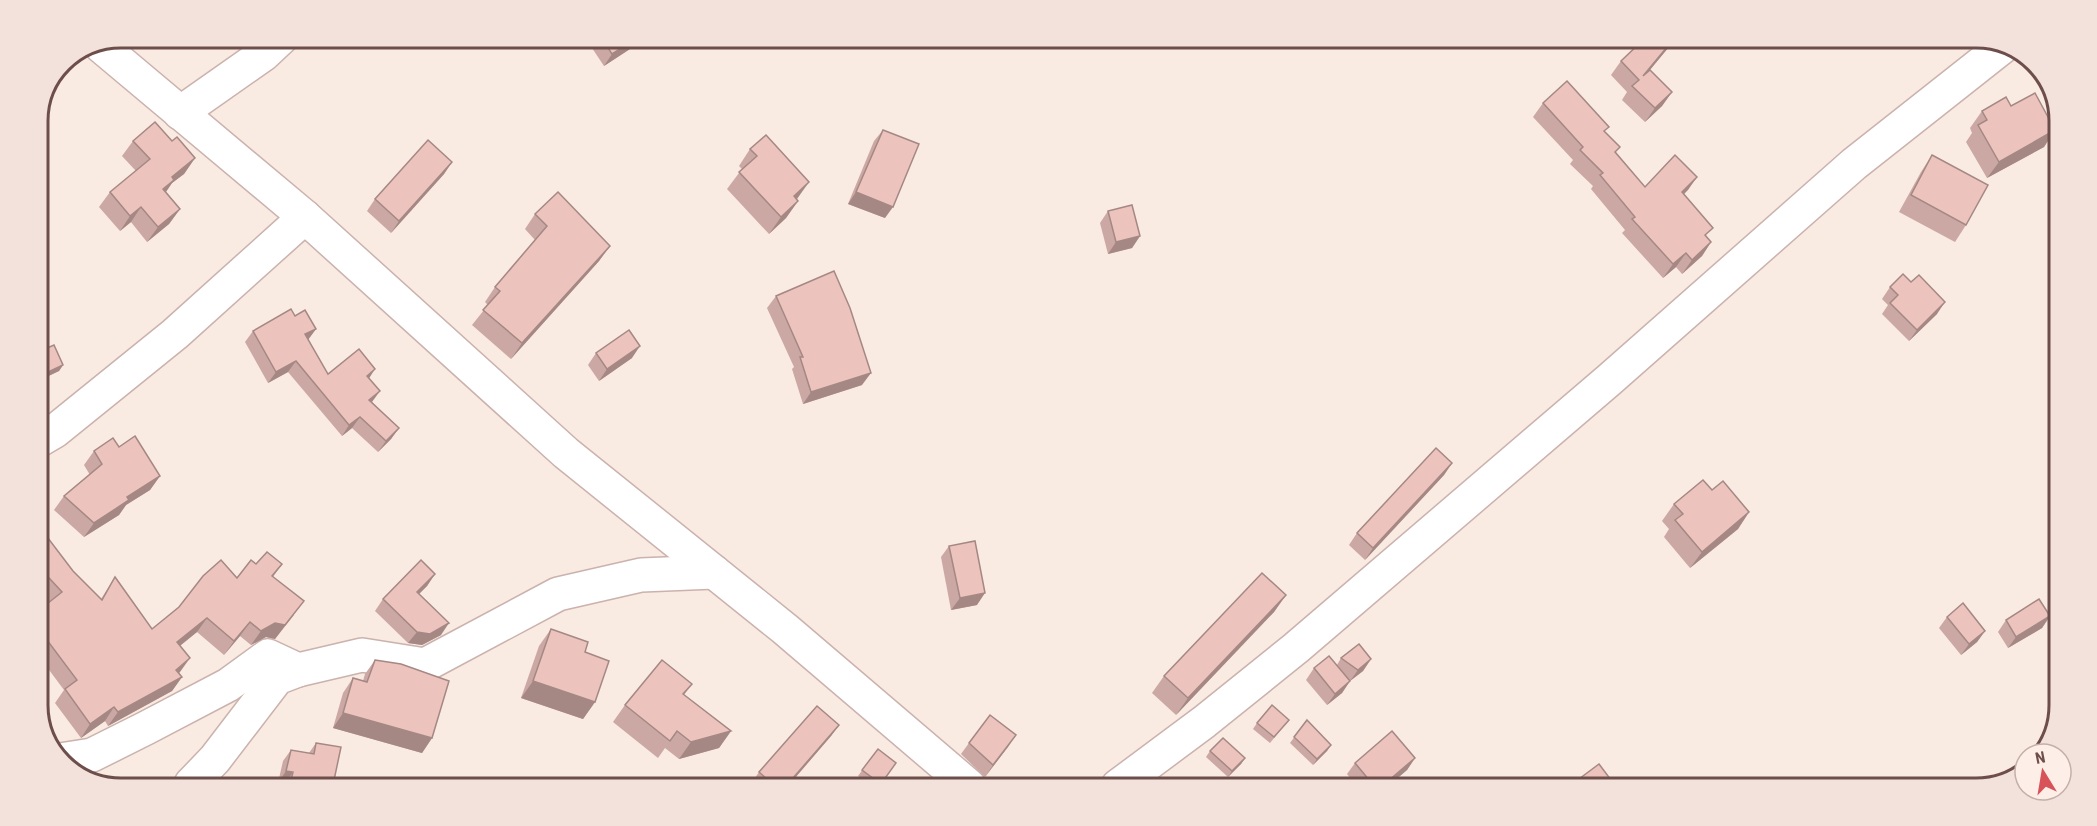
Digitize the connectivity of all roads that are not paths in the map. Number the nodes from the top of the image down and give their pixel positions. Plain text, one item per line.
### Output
1 (270, 48) edge
2 (105, 50) edge
3 (1997, 51) edge
4 (180, 113) junction
5 (305, 217) junction
6 (48, 435) edge
7 (714, 572) junction
8 (298, 670) junction
9 (71, 758) edge
10 (197, 778) edge
11 (959, 778) edge
12 (1129, 778) edge

1 - 4 street
2 - 4 street
3 - 12 street
4 - 5 street
5 - 6 street
5 - 7 street
7 - 8 street
7 - 11 street
8 - 9 street
8 - 10 street

